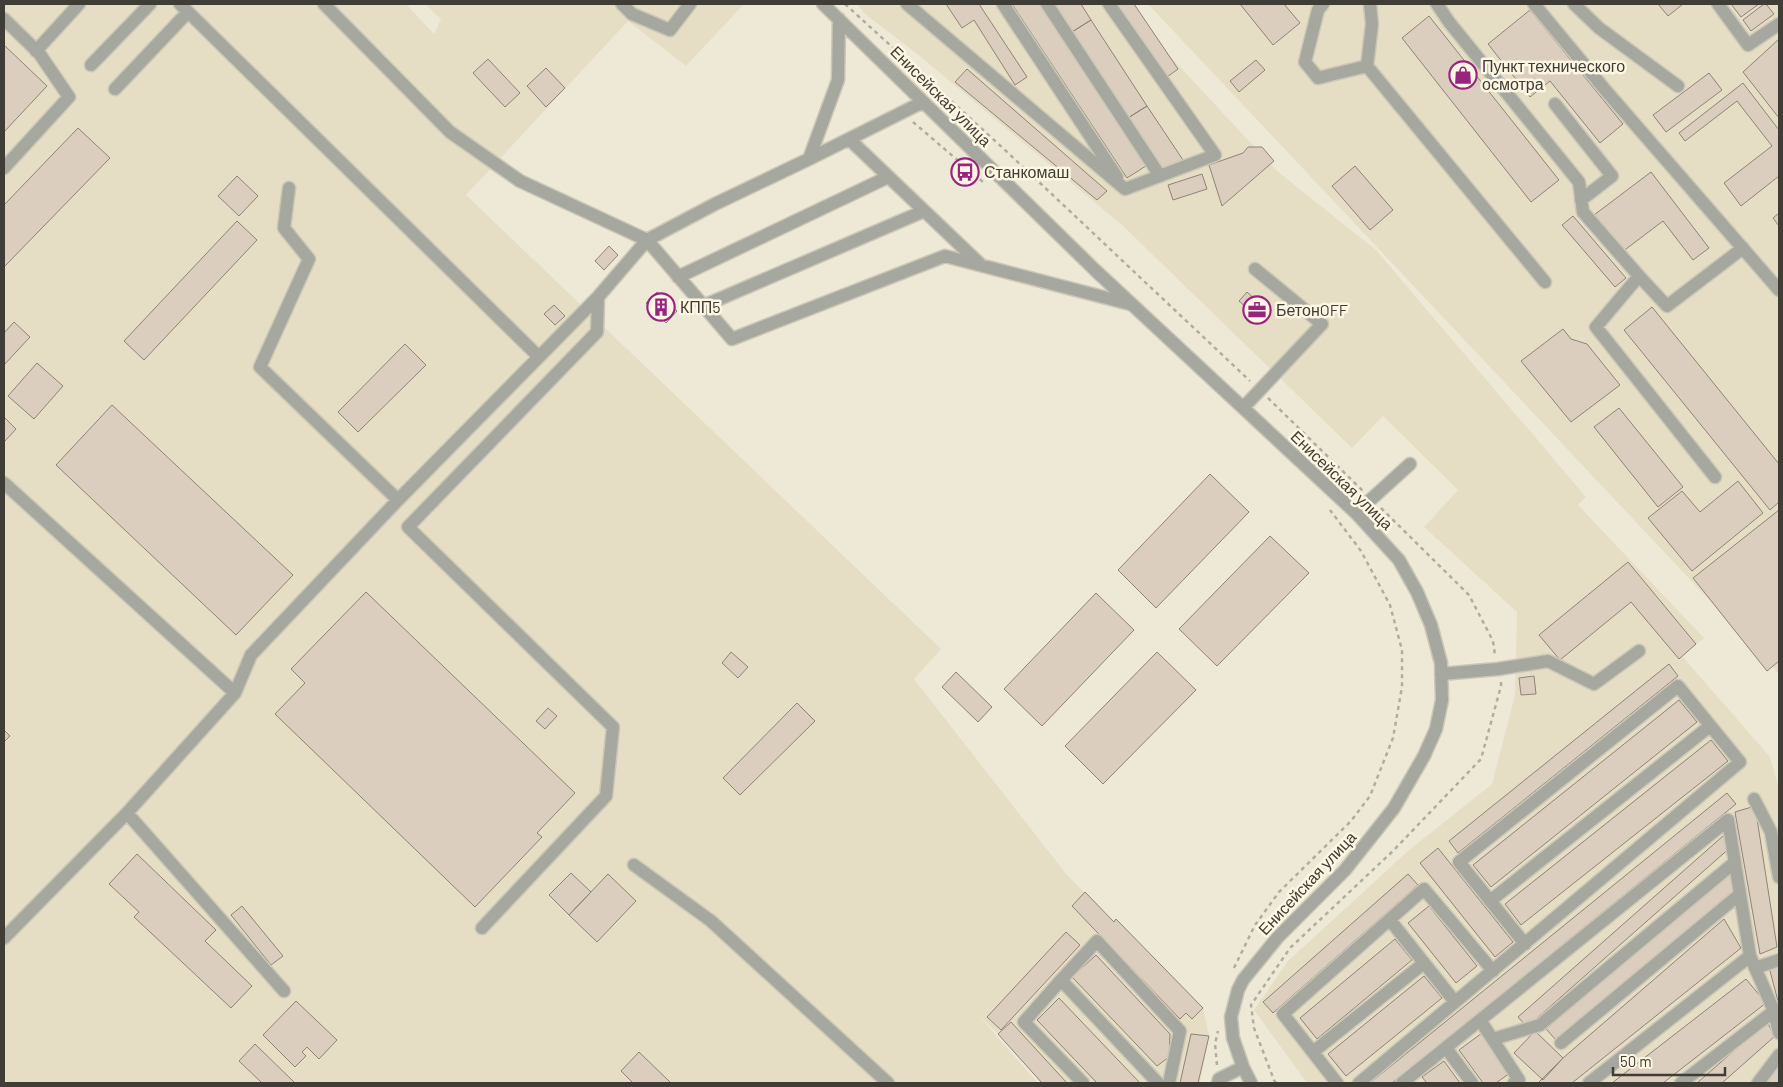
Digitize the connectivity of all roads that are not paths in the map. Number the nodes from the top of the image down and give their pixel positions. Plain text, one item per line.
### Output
1 (79, 4) edge
2 (150, 4) edge
3 (324, 4) edge
4 (622, 4) edge
5 (690, 4) edge
6 (823, 4) edge
7 (906, 4) edge
8 (1003, 4) edge
9 (1047, 4) edge
10 (1109, 4) edge
11 (1370, 4) edge
12 (1437, 4) edge
13 (1534, 4) edge
14 (1574, 4) edge
15 (1718, 4) edge
16 (1318, 6) edge
17 (184, 8) edge
18 (4, 19) edge
19 (839, 19) junction
20 (1779, 24) edge
21 (36, 51) junction
22 (91, 65) dead end
23 (1367, 66) junction
24 (1678, 86) dead end
25 (115, 89) dead end
26 (924, 102) junction
27 (1555, 104) dead end
28 (849, 140) junction
29 (809, 159) junction
30 (4, 168) edge
31 (1160, 176) junction
32 (888, 177) junction
33 (289, 188) dead end
34 (1125, 189) junction
35 (1581, 200) junction
36 (924, 211) junction
37 (647, 240) junction
38 (1743, 248) junction
39 (982, 266) junction
40 (1255, 269) dead end
41 (1639, 276) junction
42 (678, 277) junction
43 (1545, 282) dead end
44 (1779, 290) edge
45 (598, 296) junction
46 (1132, 305) junction
47 (703, 306) junction
48 (539, 357) junction
49 (1243, 408) junction
50 (1410, 464) dead end
51 (1715, 477) dead end
52 (4, 483) edge
53 (398, 500) junction
54 (1356, 513) junction
55 (1639, 651) dead end
56 (1441, 674) junction
57 (235, 693) junction
58 (1710, 726) junction
59 (1754, 799) dead end
60 (127, 813) junction
61 (1735, 862) junction
62 (634, 865) dead end
63 (1779, 877) edge
64 (1740, 894) junction
65 (1490, 901) junction
66 (1390, 920) junction
67 (482, 928) dead end
68 (4, 938) edge
69 (1525, 944) junction
70 (1779, 960) edge
71 (1753, 962) junction
72 (1424, 963) junction
73 (1493, 971) junction
74 (1061, 980) junction
75 (284, 991) dead end
76 (1455, 1002) junction
77 (1774, 1011) junction
78 (1480, 1020) junction
79 (1779, 1033) edge
80 (1493, 1039) junction
81 (1561, 1043) dead end
82 (1446, 1048) junction
83 (1313, 1052) junction
84 (1779, 1056) edge
85 (1243, 1067) junction
86 (1218, 1081) edge
87 (1408, 1082) edge
88 (888, 1083) edge
89 (1083, 1083) edge
90 (1158, 1083) edge
91 (1169, 1083) edge
92 (1251, 1083) edge
93 (1337, 1083) edge
94 (1360, 1083) edge
95 (1472, 1083) edge
96 (1514, 1083) edge
97 (1589, 1083) edge
98 (1681, 1083) edge
99 (1758, 1083) edge

1 - 21 street
2 - 22 street
3 - 37 street
4 - 5 street
6 - 19 street, Енисейская улица
7 - 34 street
8 - 34 street
9 - 31 street
10 - 31 street
11 - 23 street
12 - 35 street
13 - 38 street
14 - 24 street
15 - 20 street
16 - 23 street
17 - 25 street
17 - 48 street
18 - 21 street
19 - 26 street, Енисейская улица
19 - 29 street
21 - 30 street
23 - 43 street
26 - 28 street
26 - 46 street, Енисейская улица
27 - 35 street
28 - 29 street
28 - 32 street
29 - 37 street
31 - 34 street
32 - 36 street
32 - 42 street
33 - 53 street
35 - 41 street
36 - 39 street
36 - 47 street
37 - 42 street
37 - 45 street
38 - 41 street
38 - 44 street
39 - 46 street
39 - 47 street
40 - 49 street
41 - 51 street
42 - 47 street
45 - 48 street
45 - 67 street
46 - 49 street, Енисейская улица
48 - 53 street
49 - 54 street, Енисейская улица
50 - 54 street
52 - 57 street
53 - 57 street
54 - 56 street, Енисейская улица
55 - 56 street
56 - 85 street, Енисейская улица
57 - 60 street
58 - 65 street
58 - 65 street
58 - 69 street
59 - 63 street
60 - 68 street
60 - 75 street
61 - 64 street
61 - 78 street
61 - 80 street
62 - 88 street
64 - 71 street
64 - 81 street
65 - 69 street
66 - 72 street
66 - 73 street
66 - 83 street
69 - 73 street
70 - 71 street
71 - 77 street
71 - 97 street
72 - 76 street
72 - 83 street
73 - 76 street
74 - 89 street
74 - 90 street
74 - 91 street
76 - 94 street
77 - 79 street
77 - 98 street
78 - 80 street
78 - 82 street
80 - 96 street
82 - 87 street
82 - 95 street
83 - 93 street
84 - 99 street
85 - 86 street
85 - 92 street, Енисейская улица

